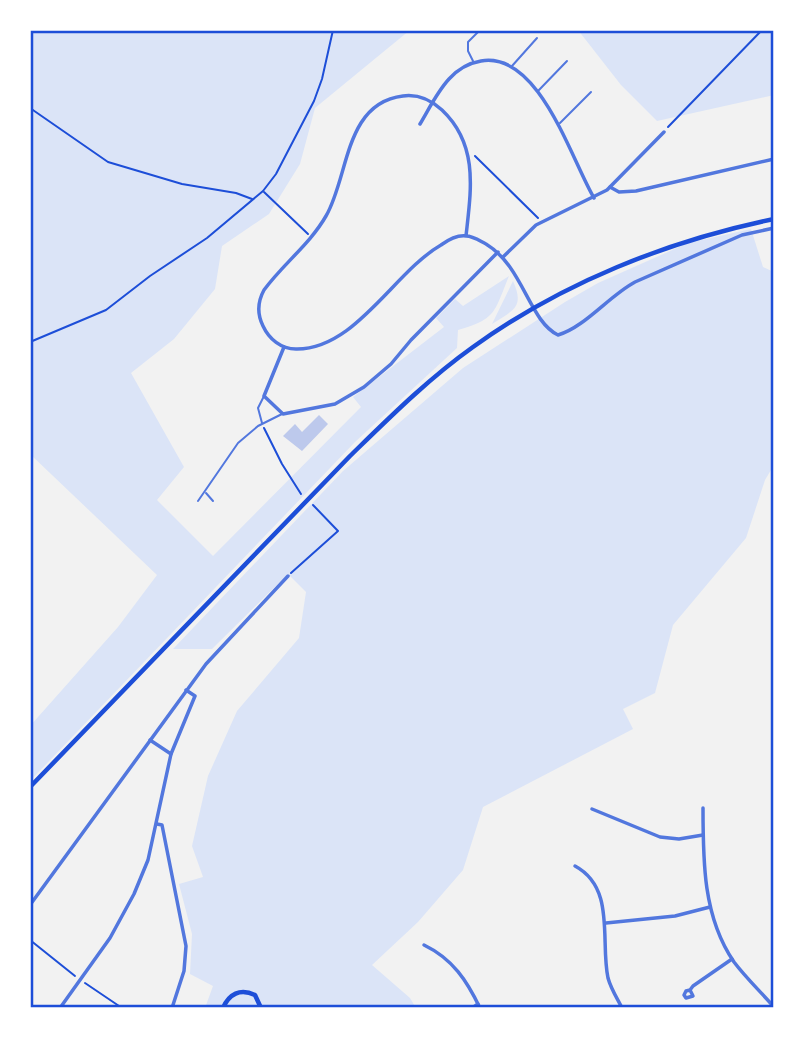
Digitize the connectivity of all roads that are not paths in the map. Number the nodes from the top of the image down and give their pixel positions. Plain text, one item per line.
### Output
1 (480, 30) edge
2 (537, 38) dead end
3 (567, 61) dead end
4 (473, 63) junction
5 (512, 66) junction
6 (538, 92) junction
7 (591, 92) dead end
8 (433, 103) junction
9 (420, 124) dead end
10 (558, 125) junction
11 (664, 132) road end
12 (774, 159) edge
13 (610, 187) junction
14 (594, 198) junction
15 (774, 219) edge
16 (774, 228) edge
17 (466, 236) junction
18 (498, 252) junction
19 (503, 257) junction
20 (535, 308) junction
21 (284, 347) junction
22 (264, 396) junction
23 (283, 414) junction
24 (263, 424) junction
25 (205, 493) junction
26 (198, 501) dead end
27 (213, 501) dead end
28 (288, 576) road end
29 (186, 690) junction
30 (150, 740) junction
31 (171, 754) junction
32 (30, 788) edge
33 (703, 808) dead end
34 (592, 809) dead end
35 (157, 824) junction
36 (703, 835) junction
37 (575, 866) dead end
38 (30, 905) edge
39 (710, 907) junction
40 (606, 923) junction
41 (424, 945) dead end
42 (732, 959) junction
43 (690, 990) dead end
44 (479, 1006) edge
45 (774, 1007) edge
46 (60, 1008) edge
47 (172, 1008) edge
48 (223, 1008) edge
49 (261, 1008) edge
50 (472, 1008) edge
51 (622, 1008) edge

1 - 4 lane
2 - 5 lane
3 - 6 lane
4 - 5 street
4 - 8 street
5 - 6 street
6 - 10 street
7 - 10 lane
8 - 9 street
8 - 17 street
8 - 21 street
10 - 14 street
11 - 13 street
12 - 13 street
13 - 14 street
14 - 19 street
15 - 20 main road
16 - 20 street
17 - 18 street
17 - 21 street
18 - 19 street
18 - 23 street
19 - 20 street
20 - 32 main road
21 - 22 street
22 - 23 street
22 - 24 lane
23 - 24 lane
24 - 25 lane
25 - 26 lane
25 - 27 lane
28 - 29 street
29 - 30 street
29 - 31 street
30 - 31 street
30 - 38 street
31 - 35 street
33 - 36 street
34 - 36 street
35 - 46 street
35 - 47 street
36 - 39 street
37 - 40 street
39 - 40 street
39 - 42 street
40 - 51 street
41 - 44 street
42 - 43 street
42 - 45 street
44 - 50 street
48 - 49 main road

